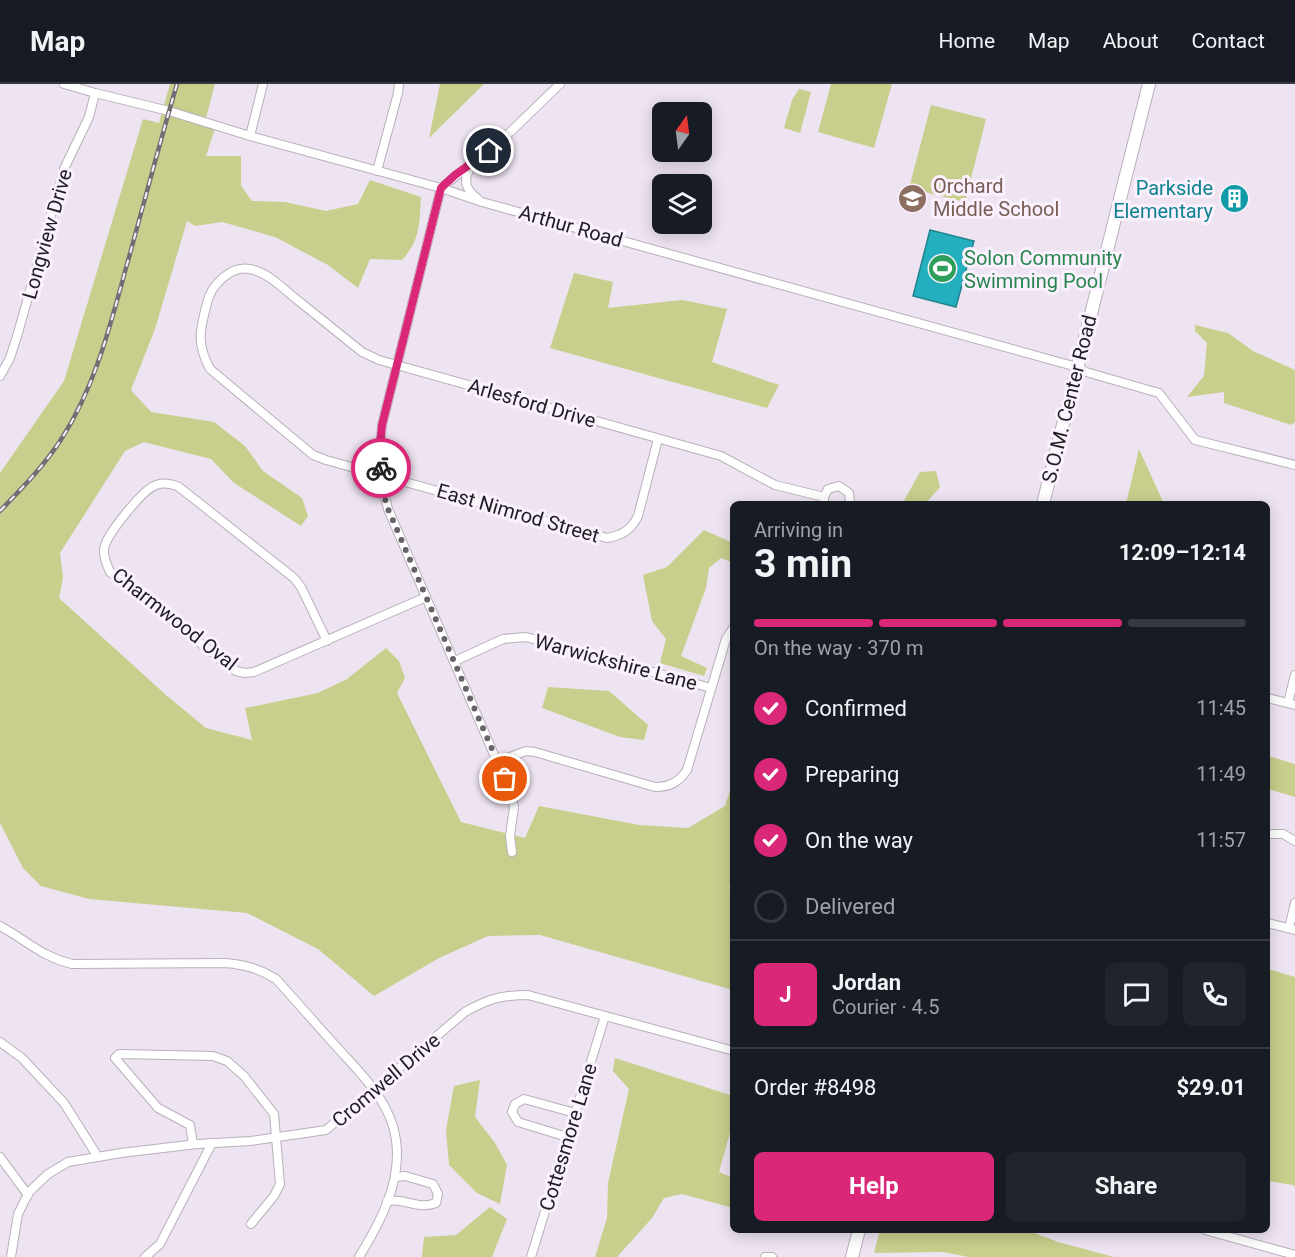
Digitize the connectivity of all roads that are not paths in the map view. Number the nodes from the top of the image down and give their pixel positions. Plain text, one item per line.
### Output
1 (64, 84) edge
2 (263, 84) edge
3 (399, 84) edge
4 (560, 84) edge
5 (1149, 84) edge
6 (95, 93) junction
7 (250, 136) junction
8 (473, 163) junction
9 (377, 171) junction
10 (441, 188) junction
11 (482, 202) junction
12 (259, 273) joint
13 (396, 365) junction
14 (1077, 367) junction
15 (0, 376) edge
16 (658, 439) junction
17 (1295, 465) edge
18 (381, 475) junction
19 (824, 500) edge
20 (850, 501) edge
21 (1044, 501) edge
22 (426, 597) junction
23 (730, 633) edge
24 (327, 641) junction
25 (455, 661) junction
26 (1295, 675) edge
27 (711, 688) junction
28 (1270, 699) edge
29 (1291, 704) edge
30 (499, 761) junction
31 (1270, 834) edge
32 (1295, 841) edge
33 (512, 852) dead end
34 (1295, 903) edge
35 (1270, 923) edge
36 (0, 926) edge
37 (1292, 929) edge
38 (605, 1016) junction
39 (0, 1042) edge
40 (730, 1050) edge
41 (375, 1089) junction
42 (575, 1113) junction
43 (277, 1137) junction
44 (567, 1137) junction
45 (212, 1143) junction
46 (193, 1144) junction
47 (98, 1156) junction
48 (0, 1157) edge
49 (395, 1177) junction
50 (28, 1195) junction
51 (387, 1201) junction
52 (251, 1224) dead end
53 (858, 1233) edge
54 (1215, 1233) edge
55 (1295, 1255) edge
56 (11, 1257) edge
57 (145, 1257) edge
58 (359, 1257) edge
59 (531, 1257) edge
60 (765, 1257) edge
61 (772, 1257) edge
62 (852, 1257) edge

1 - 6 street, Arthur Road
2 - 7 street
3 - 9 street
4 - 8 street
5 - 14 main road, S.O.M. Center Road
6 - 7 street, Arthur Road
6 - 15 street, Longview Drive
7 - 9 street, Arthur Road
8 - 10 street
8 - 11 street
9 - 10 street, Arthur Road
10 - 11 street, Arthur Road
10 - 13 street
11 - 14 street, Arthur Road
12 - 13 street, Arlesford Drive
12 - 18 street, East Nimrod Street
13 - 16 street, Arlesford Drive
13 - 18 street
14 - 17 street, Arthur Road
14 - 21 main road, S.O.M. Center Road
16 - 18 street, East Nimrod Street
16 - 19 street, Arlesford Drive
18 - 22 street
19 - 20 street, Arlesford Drive
22 - 24 street, Charmwood Oval
22 - 25 street
23 - 27 street
24 - 24 street, Charmwood Oval
25 - 27 street, Warwickshire Lane
25 - 30 street
26 - 29 street
27 - 30 street
28 - 29 street
30 - 33 street
31 - 32 street
34 - 37 street
35 - 37 street
36 - 41 street
38 - 40 street, Cromwell Drive
38 - 41 street, Cromwell Drive
38 - 42 street, Cottesmore Lane
39 - 47 street
41 - 43 street, Cromwell Drive
41 - 49 street
42 - 44 street, Cottesmore Lane
42 - 44 street
43 - 45 street, Cromwell Drive
43 - 46 street
43 - 52 street
44 - 59 street, Cottesmore Lane
45 - 46 street, Cromwell Drive
45 - 57 street
46 - 47 street, Cromwell Drive
47 - 50 street, Cromwell Drive
48 - 50 street
49 - 51 street
49 - 51 street
50 - 56 street, Cromwell Drive
51 - 58 street
53 - 62 main road
54 - 55 street
60 - 61 street

